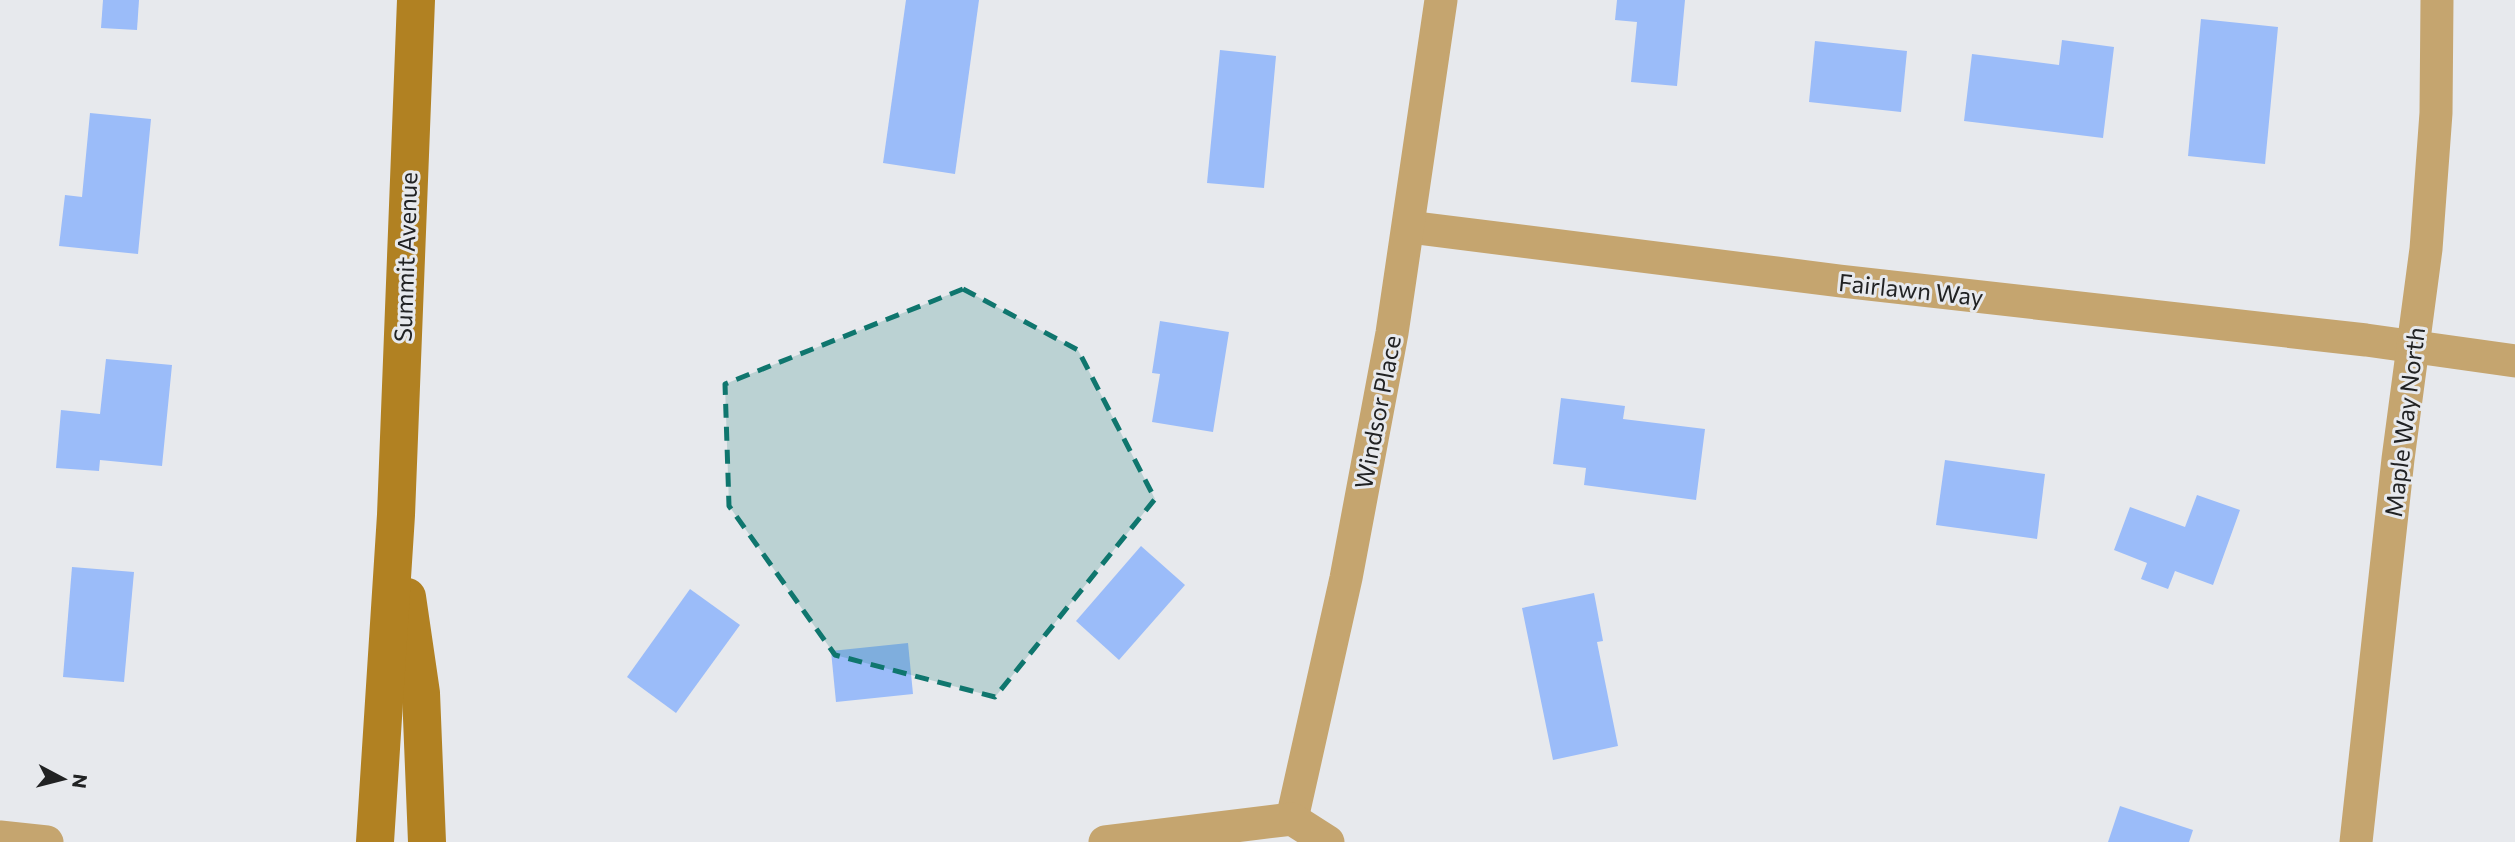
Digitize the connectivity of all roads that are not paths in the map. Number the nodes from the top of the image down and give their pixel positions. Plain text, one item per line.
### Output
1 (416, 0) edge
2 (1441, 0) edge
3 (2437, 0) edge
4 (1409, 227) junction
5 (2414, 348) junction
6 (2515, 361) edge
7 (396, 515) junction
8 (1292, 819) junction
9 (0, 837) edge
10 (47, 842) edge
11 (375, 842) edge
12 (427, 842) edge
13 (1105, 842) edge
14 (1328, 842) edge
15 (2356, 842) edge

1 - 7 main road, Summit Avenue
2 - 4 street, Windsor Place
3 - 5 street, Maple Way North
4 - 5 street, Fairlawn Way
4 - 8 street, Windsor Place
5 - 6 street, Fairlawn Way
5 - 15 street, Maple Way North
7 - 11 main road, Summit Avenue
7 - 12 main road, Summit Avenue
8 - 13 street
8 - 14 street
9 - 10 street

